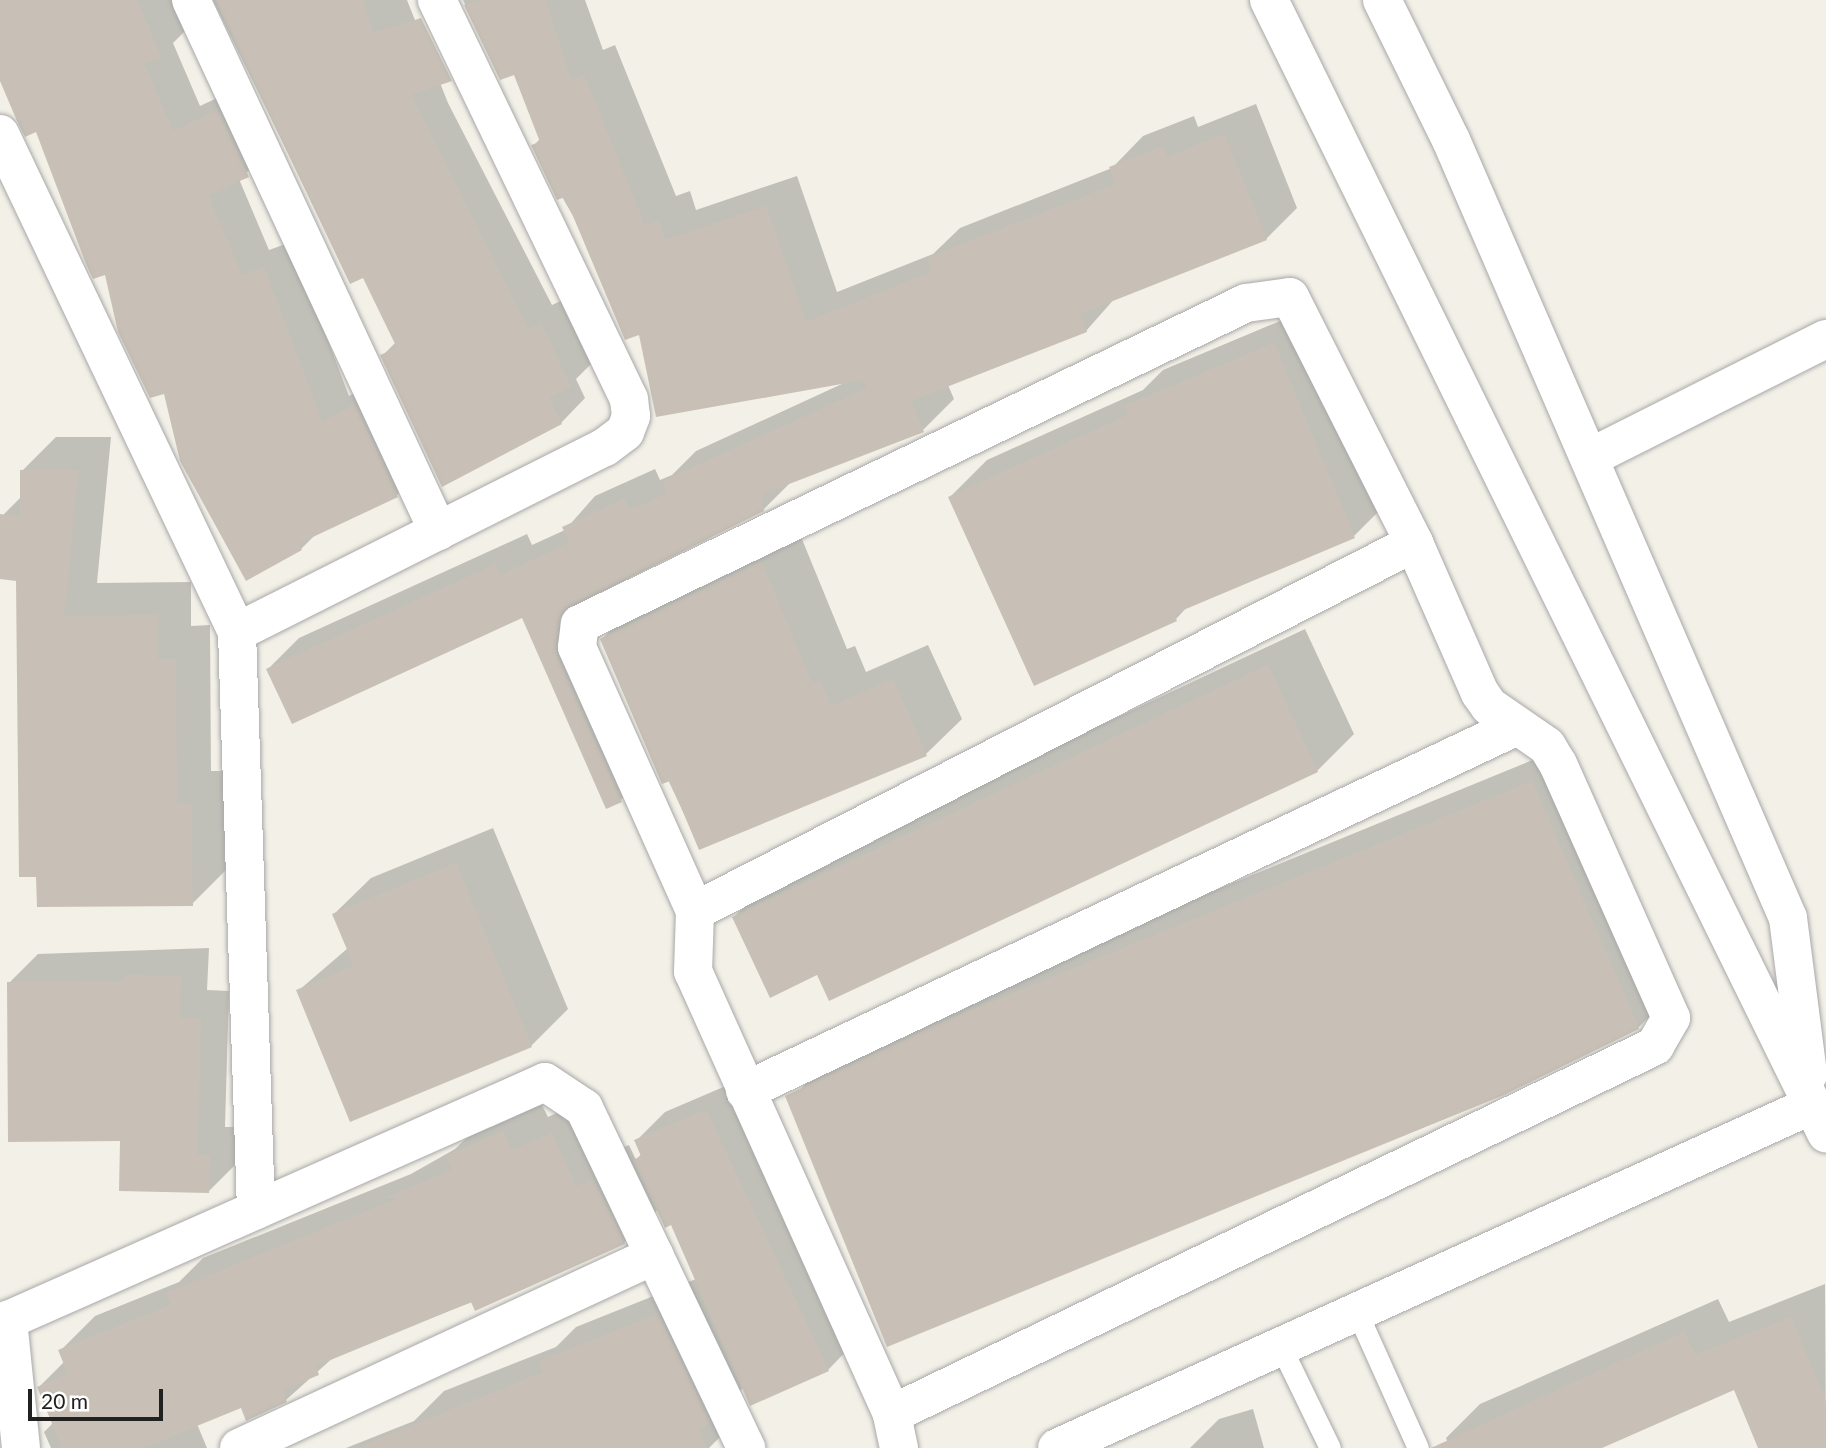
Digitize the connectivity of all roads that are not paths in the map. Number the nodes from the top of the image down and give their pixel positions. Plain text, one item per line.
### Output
1 (191, 0) edge
2 (437, 0) edge
3 (1269, 0) edge
4 (1382, 0) edge
5 (0, 134) edge
6 (1826, 339) edge
7 (1588, 458) junction
8 (438, 531) junction
9 (1414, 543) junction
10 (237, 632) junction
11 (1517, 726) junction
12 (695, 911) junction
13 (745, 1091) junction
14 (1819, 1119) edge
15 (256, 1210) junction
16 (654, 1255) junction
17 (1356, 1310) junction
18 (1280, 1345) junction
19 (896, 1431) edge
20 (22, 1448) edge
21 (239, 1448) edge
22 (746, 1448) edge
23 (1057, 1448) edge
24 (1330, 1448) edge
25 (1418, 1448) edge

1 - 8 street
2 - 8 street
3 - 14 street
4 - 7 street
5 - 10 street
6 - 7 street
7 - 14 street
8 - 10 street
9 - 11 street
9 - 12 street
9 - 12 street
10 - 15 street
11 - 13 street
11 - 19 street
12 - 13 street
13 - 19 street
14 - 17 street
15 - 16 street
15 - 20 street
16 - 21 street
16 - 22 street
17 - 18 street
17 - 25 lane
18 - 23 street
18 - 24 lane

